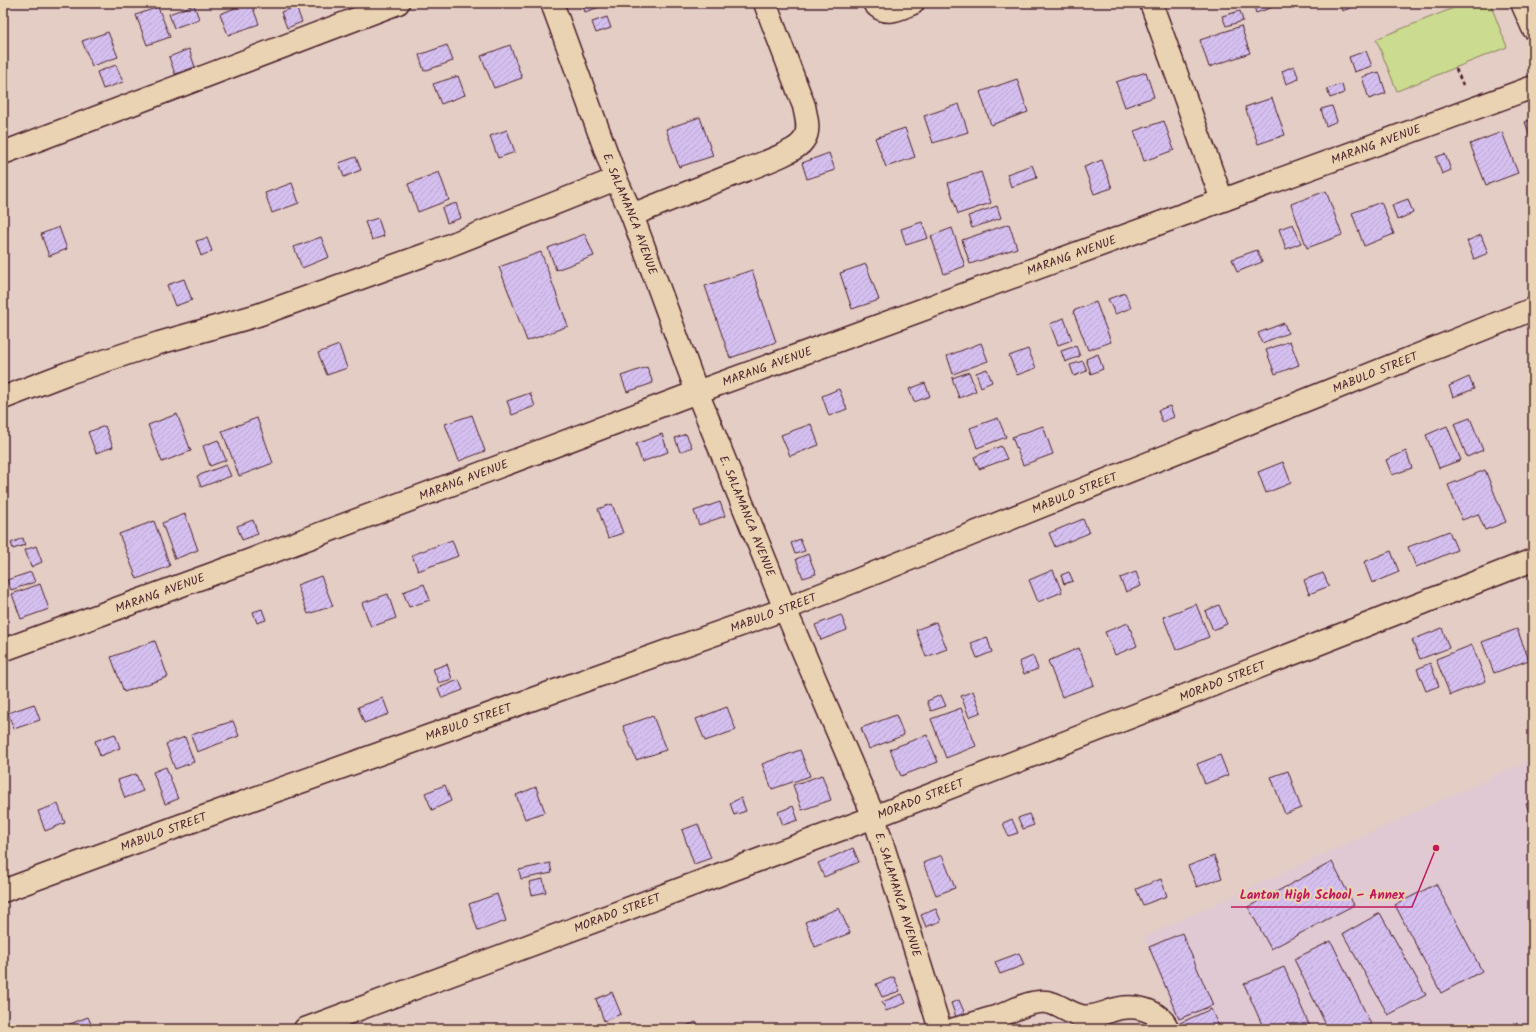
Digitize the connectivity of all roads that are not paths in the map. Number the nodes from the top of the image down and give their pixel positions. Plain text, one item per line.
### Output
1 (398, 3) edge
2 (552, 3) edge
3 (765, 3) edge
4 (874, 3) edge
5 (913, 3) edge
6 (1150, 3) edge
7 (1522, 3) edge
8 (1533, 28) edge
9 (1533, 87) edge
10 (3, 152) edge
11 (616, 179) junction
12 (1222, 200) junction
13 (632, 215) junction
14 (1533, 309) edge
15 (697, 392) junction
16 (3, 398) edge
17 (1531, 566) edge
18 (785, 609) junction
19 (3, 650) edge
20 (874, 817) junction
21 (3, 891) edge
22 (305, 1029) edge
23 (940, 1029) edge
24 (955, 1029) edge
25 (1168, 1029) edge

1 - 10 street
2 - 11 street, E. SALAMANCA AVENUE
3 - 13 street
4 - 5 street
6 - 12 street
7 - 8 street
9 - 12 street, MARANG AVENUE
11 - 13 street, E. SALAMANCA AVENUE
11 - 16 street
12 - 15 street, MARANG AVENUE
13 - 15 street, E. SALAMANCA AVENUE
14 - 18 street, MABULO STREET
15 - 18 street, E. SALAMANCA AVENUE
15 - 19 street, MARANG AVENUE
17 - 20 street, MORADO STREET
18 - 20 street, E. SALAMANCA AVENUE
18 - 21 street, MABULO STREET
20 - 22 street, MORADO STREET
20 - 23 street, E. SALAMANCA AVENUE
24 - 25 street

